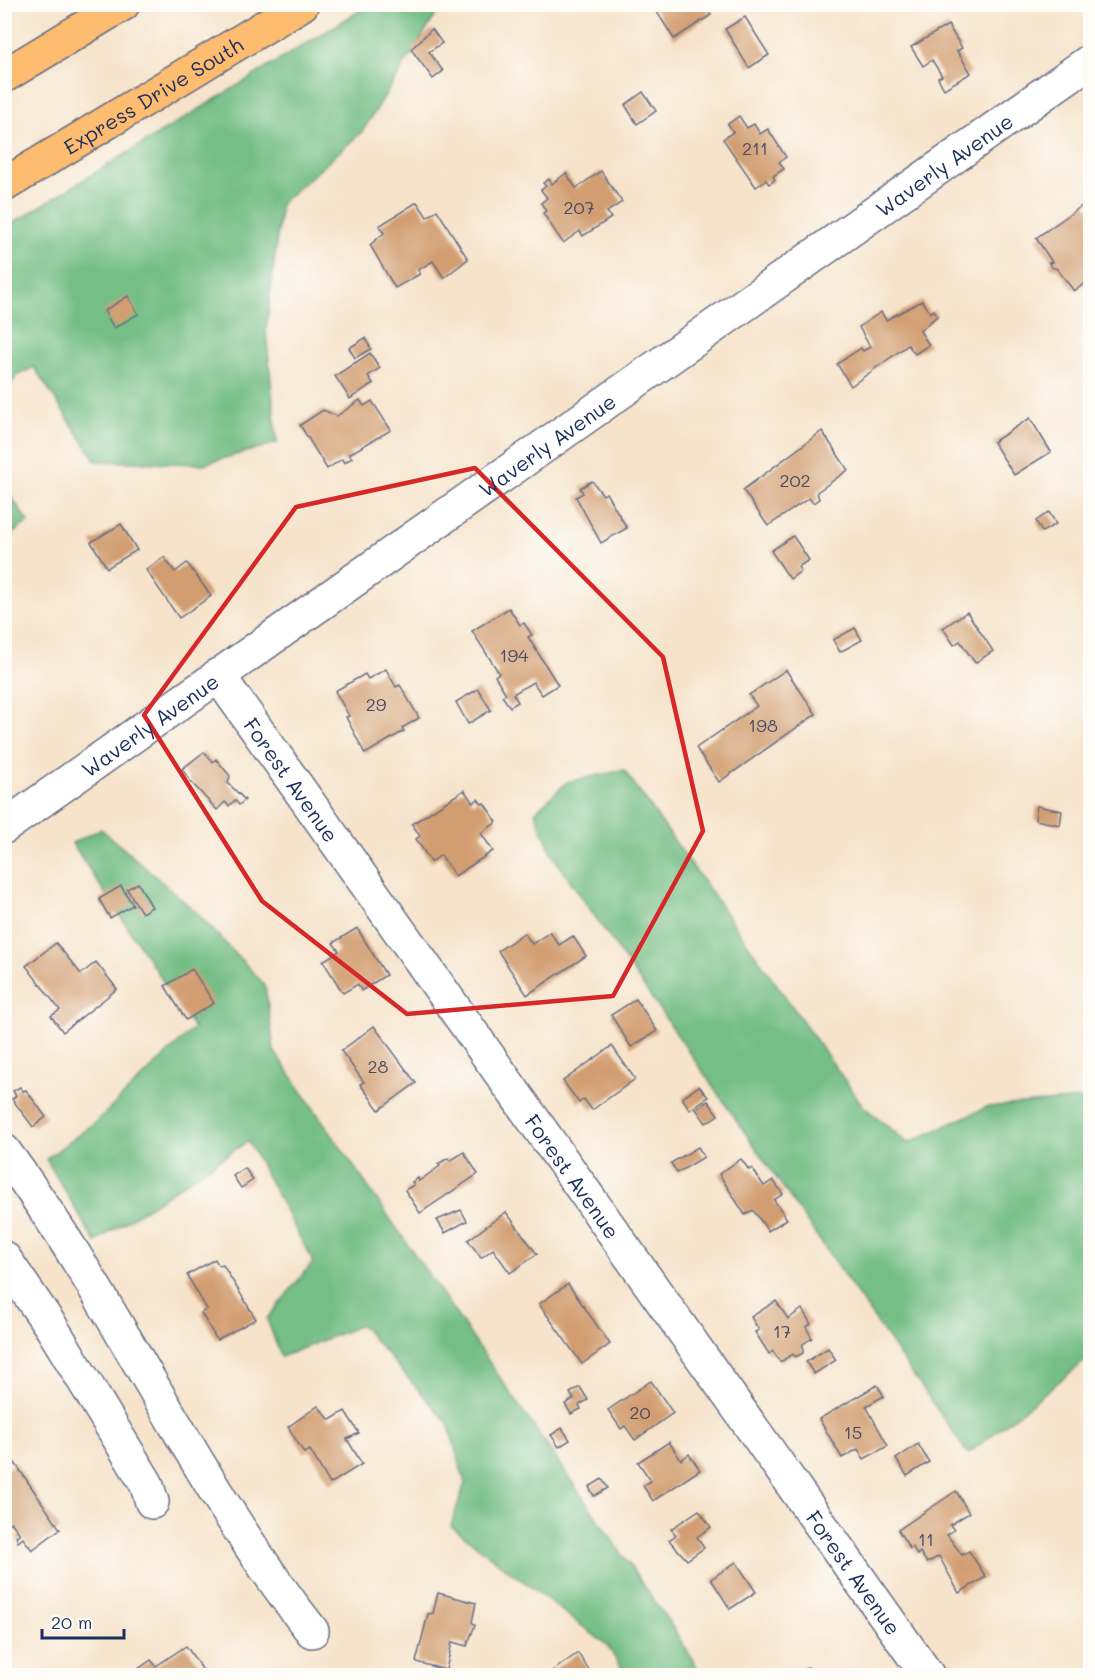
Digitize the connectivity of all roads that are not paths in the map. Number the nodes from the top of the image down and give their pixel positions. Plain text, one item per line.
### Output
1 (123, 4) edge
2 (302, 4) edge
3 (1090, 61) edge
4 (4, 76) edge
5 (4, 185) edge
6 (218, 675) junction
7 (4, 827) edge
8 (4, 1151) edge
9 (4, 1258) edge
10 (152, 1502) dead end
11 (312, 1631) dead end
12 (928, 1676) edge

1 - 4 main road
2 - 5 main road, Express Drive South
3 - 6 street, Waverly Avenue
6 - 7 street, Waverly Avenue
6 - 12 street, Forest Avenue
8 - 11 street
9 - 10 street

